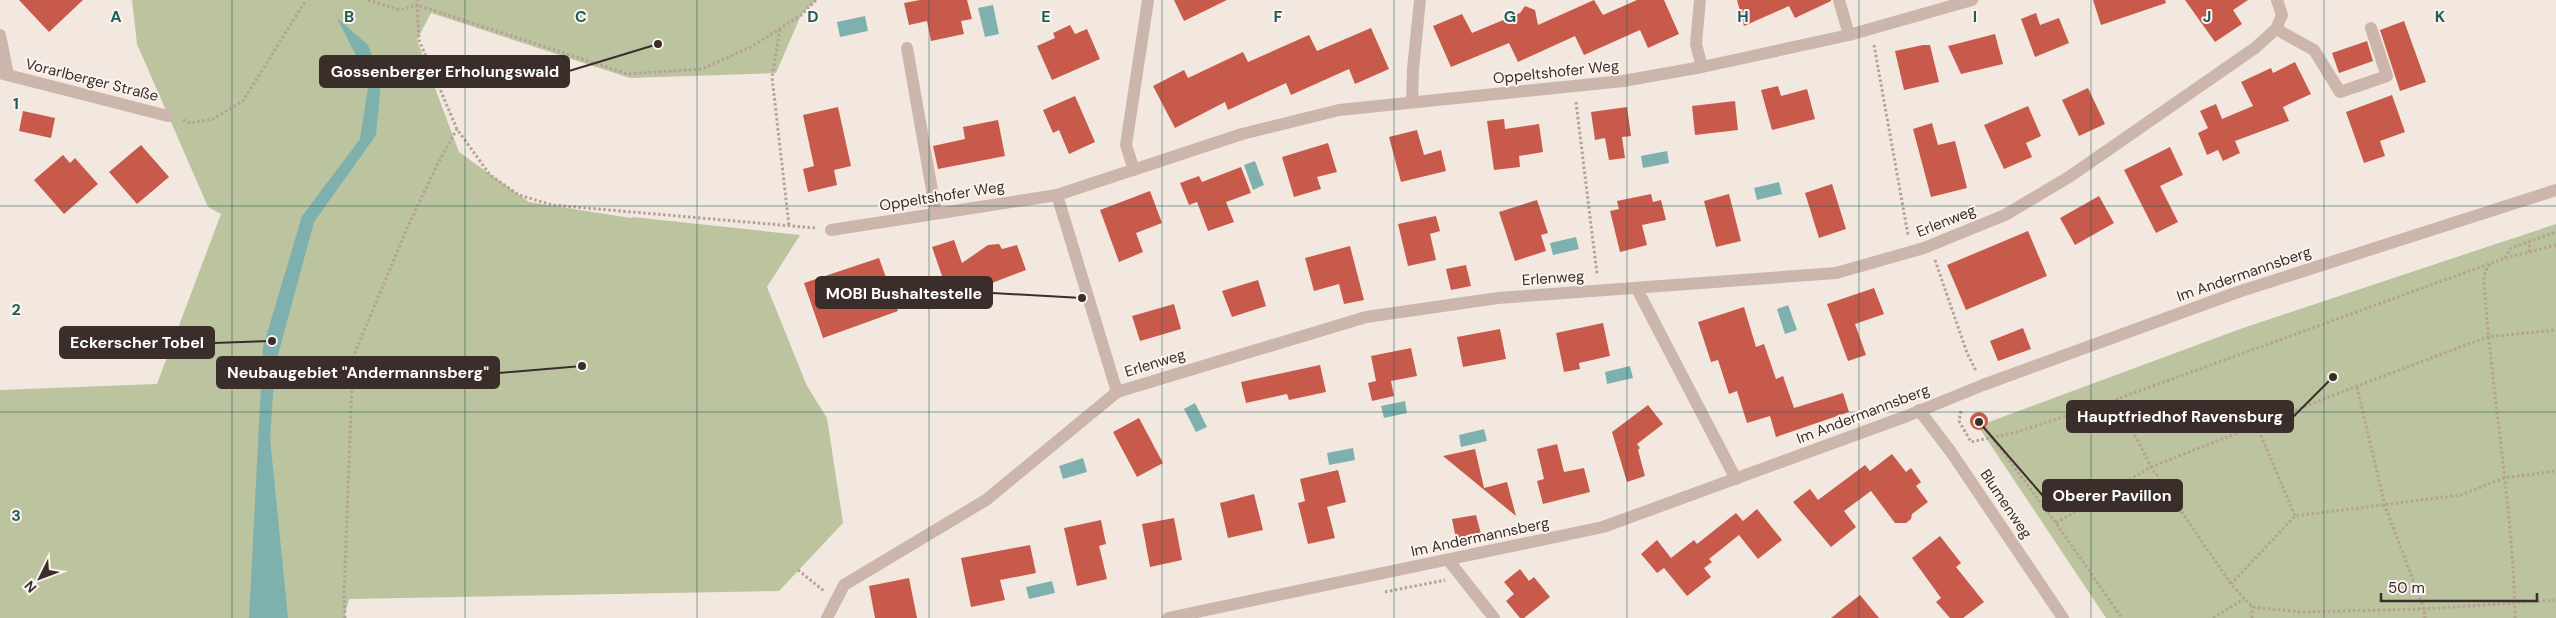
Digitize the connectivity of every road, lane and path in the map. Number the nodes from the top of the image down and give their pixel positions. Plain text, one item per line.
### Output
1 (306, 0) edge
2 (368, 0) edge
3 (418, 0) edge
4 (816, 0) edge
5 (1148, 0) edge
6 (1420, 0) edge
7 (1700, 0) edge
8 (1839, 0) edge
9 (1972, 0) edge
10 (2277, 0) edge
11 (416, 5) junction
12 (2371, 28) dead end
13 (780, 29) junction
14 (1871, 29) junction
15 (2276, 29) junction
16 (1850, 35) junction
17 (0, 36) edge
18 (907, 48) dead end
19 (1702, 67) junction
20 (4, 74) edge
21 (1573, 86) junction
22 (1412, 102) junction
23 (168, 116) joint
24 (457, 129) junction
25 (1134, 170) junction
26 (2556, 190) edge
27 (1057, 194) junction
28 (936, 213) junction
29 (789, 226) junction
30 (1906, 226) dead end
31 (831, 230) joint
32 (2556, 232) edge
33 (2530, 241) junction
34 (1930, 245) junction
35 (2556, 245) edge
36 (2529, 252) junction
37 (2505, 258) junction
38 (2491, 264) junction
39 (1597, 277) dead end
40 (1637, 289) junction
41 (2556, 330) edge
42 (2487, 337) junction
43 (1983, 385) junction
44 (2357, 386) junction
45 (1117, 392) junction
46 (2117, 399) junction
47 (1964, 407) dead end
48 (1919, 410) junction
49 (2257, 426) junction
50 (1985, 428) dead end
51 (1992, 437) junction
52 (2151, 467) junction
53 (2556, 471) edge
54 (2504, 478) junction
55 (1736, 479) junction
56 (2385, 506) junction
57 (2295, 516) junction
58 (2056, 523) junction
59 (1449, 560) junction
60 (798, 570) dead end
61 (2231, 584) junction
62 (838, 596) junction
63 (2244, 599) junction
64 (2556, 600) edge
65 (2515, 603) junction
66 (2252, 607) junction
67 (2424, 609) junction
68 (345, 618) edge
69 (827, 618) edge
70 (1168, 618) edge
71 (1494, 618) edge
72 (2063, 618) edge
73 (2122, 618) edge
74 (2212, 618) edge
75 (2252, 618) edge
76 (2425, 618) edge
77 (2515, 618) edge

1 - 23 path
2 - 11 path
3 - 11 path
4 - 13 path
5 - 25 street
6 - 22 street
7 - 19 street
8 - 16 street
9 - 14 street, Oppeltshofer Weg
10 - 15 street
11 - 13 path
11 - 24 path
12 - 15 street
13 - 29 path
14 - 16 street, Oppeltshofer Weg
14 - 30 path
15 - 34 street, Erlenweg
16 - 19 street, Oppeltshofer Weg
17 - 20 street, Vorarlberger Straße
18 - 28 street
19 - 21 street, Oppeltshofer Weg
20 - 23 street, Vorarlberger Straße
21 - 22 street, Oppeltshofer Weg
21 - 39 path
22 - 25 street, Oppeltshofer Weg
24 - 29 path
24 - 68 path
25 - 27 street, Oppeltshofer Weg
26 - 43 street, Im Andermannsberg
27 - 28 street, Oppeltshofer Weg
27 - 45 street
28 - 31 street, Oppeltshofer Weg
29 - 31 path
32 - 33 path
33 - 36 path
33 - 37 path
34 - 40 street, Erlenweg
34 - 43 path
35 - 36 path
36 - 37 path
37 - 38 path
38 - 42 path
38 - 46 path
40 - 45 street, Erlenweg
40 - 55 street
41 - 42 path
42 - 44 path
42 - 54 path
43 - 48 street, Im Andermannsberg
44 - 49 path
44 - 56 path
45 - 62 street, Erlenweg
46 - 51 path
46 - 52 path
47 - 51 path
48 - 55 street, Im Andermannsberg
48 - 72 street, Blumenweg
49 - 52 path
49 - 57 path
50 - 51 path
51 - 58 path
52 - 58 path
52 - 61 path
53 - 54 path
54 - 56 path
54 - 65 path
55 - 59 street, Im Andermannsberg
56 - 57 path
56 - 67 path
57 - 61 path
58 - 73 path
59 - 70 street, Im Andermannsberg
59 - 71 street
60 - 62 path
61 - 63 path
62 - 69 street, Erlenweg
63 - 66 path
63 - 74 path
64 - 65 path
65 - 67 path
65 - 77 path
66 - 67 path
66 - 75 path
67 - 76 path

